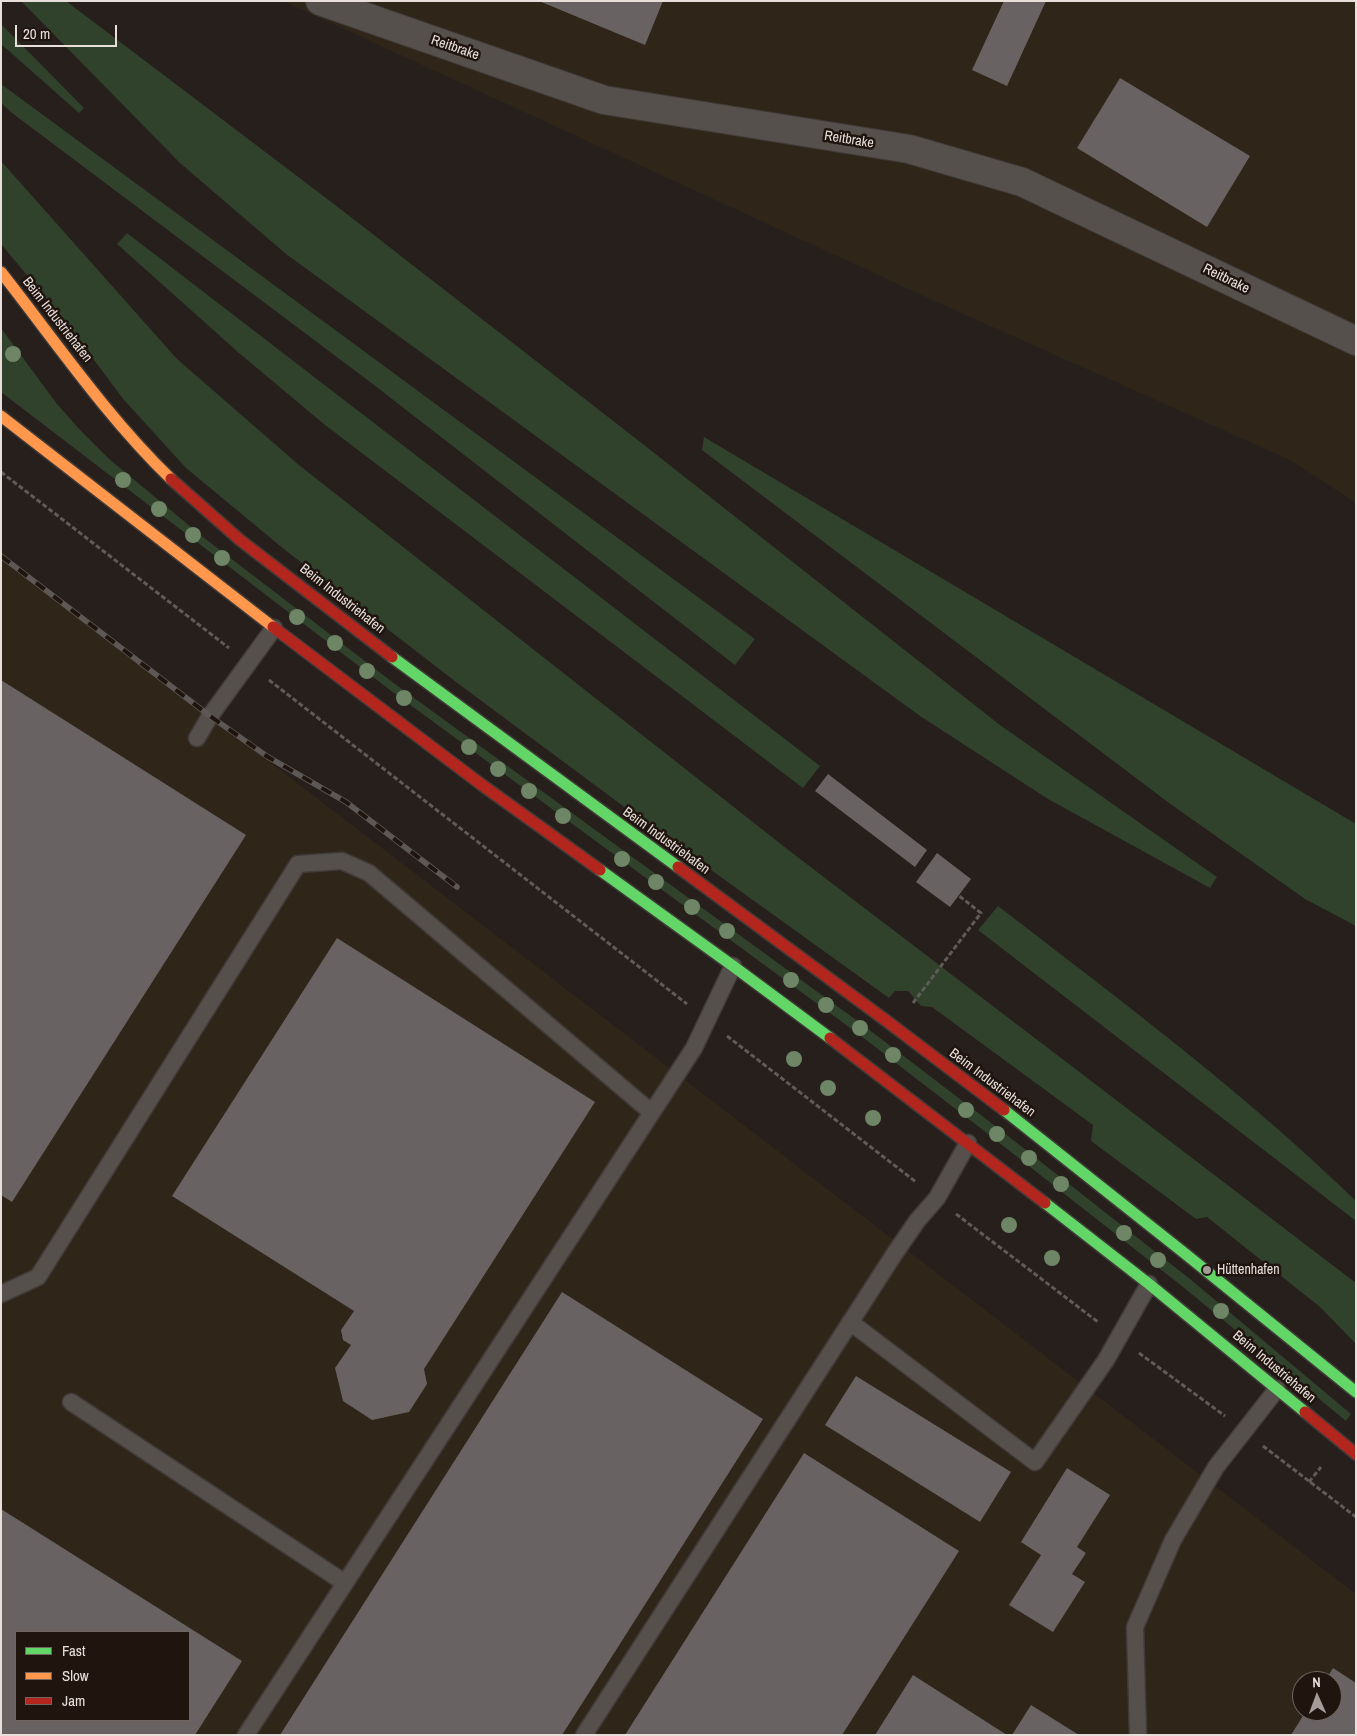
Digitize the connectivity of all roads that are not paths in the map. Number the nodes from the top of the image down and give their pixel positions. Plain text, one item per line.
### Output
1 (320, 1) edge
2 (1, 272) edge
3 (1356, 341) edge
4 (1, 416) edge
5 (274, 628) junction
6 (196, 738) dead end
7 (733, 966) junction
8 (651, 1112) junction
9 (968, 1143) junction
10 (1149, 1284) junction
11 (1, 1294) edge
12 (850, 1322) junction
13 (1277, 1389) junction
14 (1356, 1392) edge
15 (71, 1402) dead end
16 (1356, 1454) edge
17 (345, 1583) junction
18 (246, 1735) edge
19 (584, 1735) edge
20 (1138, 1735) edge

1 - 3 street, Reitbrake
2 - 14 main road, Beim Industriehafen
4 - 5 main road, Beim Industriehafen
5 - 6 lane
5 - 7 main road, Beim Industriehafen
7 - 8 lane
7 - 9 main road, Beim Industriehafen
8 - 11 lane
8 - 17 lane
9 - 10 main road, Beim Industriehafen
9 - 12 lane
10 - 12 lane
10 - 13 main road, Beim Industriehafen
12 - 19 lane
13 - 16 main road, Beim Industriehafen
13 - 20 lane
15 - 17 lane
17 - 18 lane

